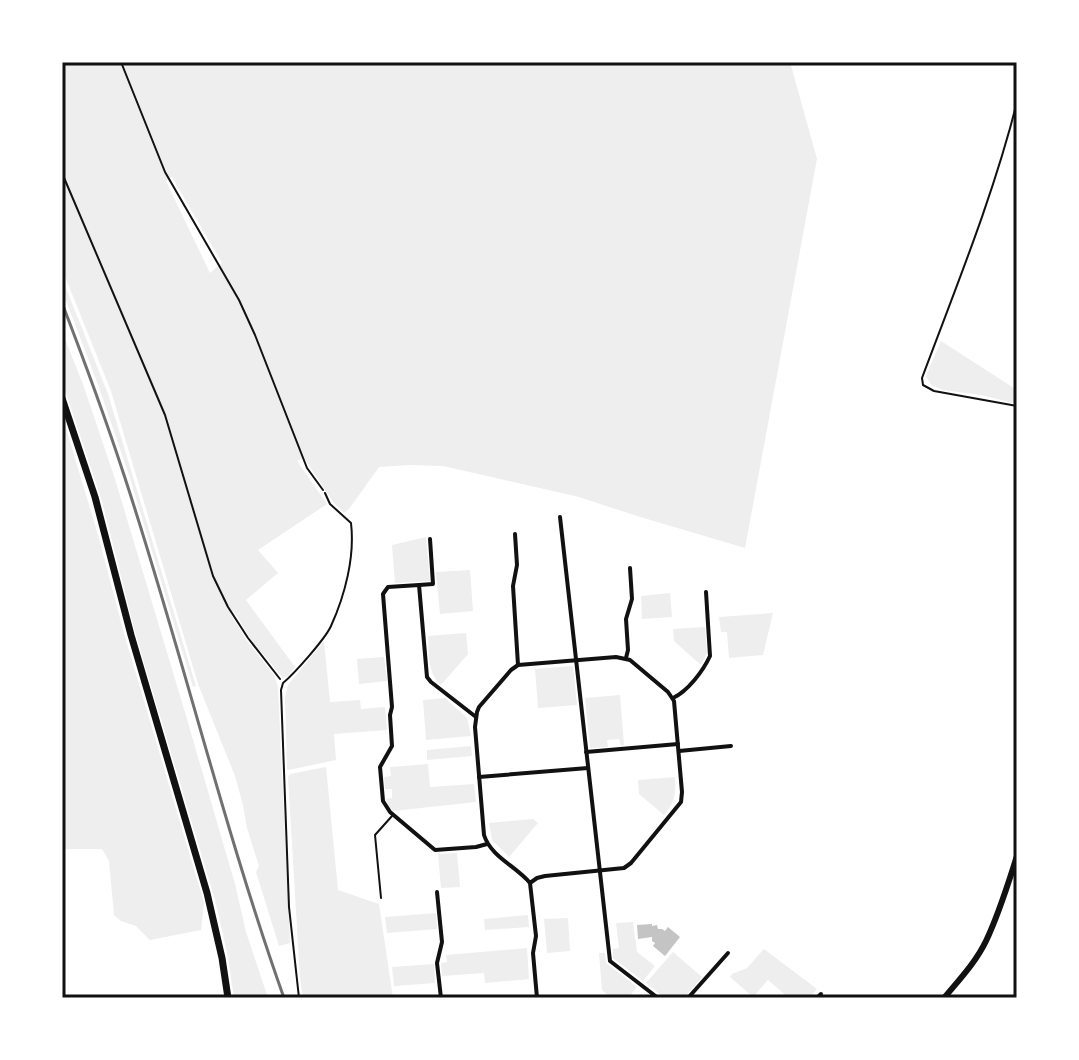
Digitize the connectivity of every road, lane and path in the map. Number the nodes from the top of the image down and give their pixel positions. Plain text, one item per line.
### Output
1 (121, 62) edge
2 (1017, 102) edge
3 (62, 173) edge
4 (62, 398) edge
5 (1017, 406) edge
6 (325, 493) joint
7 (560, 517) dead end
8 (515, 534) dead end
9 (430, 539) dead end
10 (630, 568) dead end
11 (419, 585) junction
12 (706, 592) dead end
13 (626, 658) junction
14 (576, 660) junction
15 (518, 665) junction
16 (283, 683) junction
17 (673, 698) junction
18 (476, 717) junction
19 (731, 746) dead end
20 (678, 748) junction
21 (586, 752) junction
22 (588, 768) junction
23 (479, 777) junction
24 (393, 815) junction
25 (487, 844) junction
26 (1017, 856) edge
27 (600, 871) junction
28 (530, 883) junction
29 (437, 892) dead end
30 (381, 898) dead end
31 (728, 953) dead end
32 (228, 998) edge
33 (299, 998) edge
34 (441, 998) edge
35 (537, 998) edge
36 (658, 998) edge
37 (688, 998) edge
38 (944, 998) edge

1 - 6 path
2 - 5 lane
3 - 16 path
4 - 32 main road
6 - 16 lane
7 - 14 street
8 - 15 street
9 - 11 street
10 - 13 street
11 - 18 street
11 - 24 street
12 - 17 street
13 - 14 street
13 - 17 street
14 - 15 street
14 - 21 street
15 - 18 street
16 - 33 lane
17 - 20 street
18 - 23 street
19 - 20 street
20 - 21 street
20 - 27 street
21 - 22 street
22 - 23 street
22 - 27 street
23 - 25 street
24 - 25 street
24 - 30 lane
25 - 28 street
26 - 38 main road
27 - 28 street
27 - 36 street
28 - 35 street
29 - 34 street
31 - 37 street

